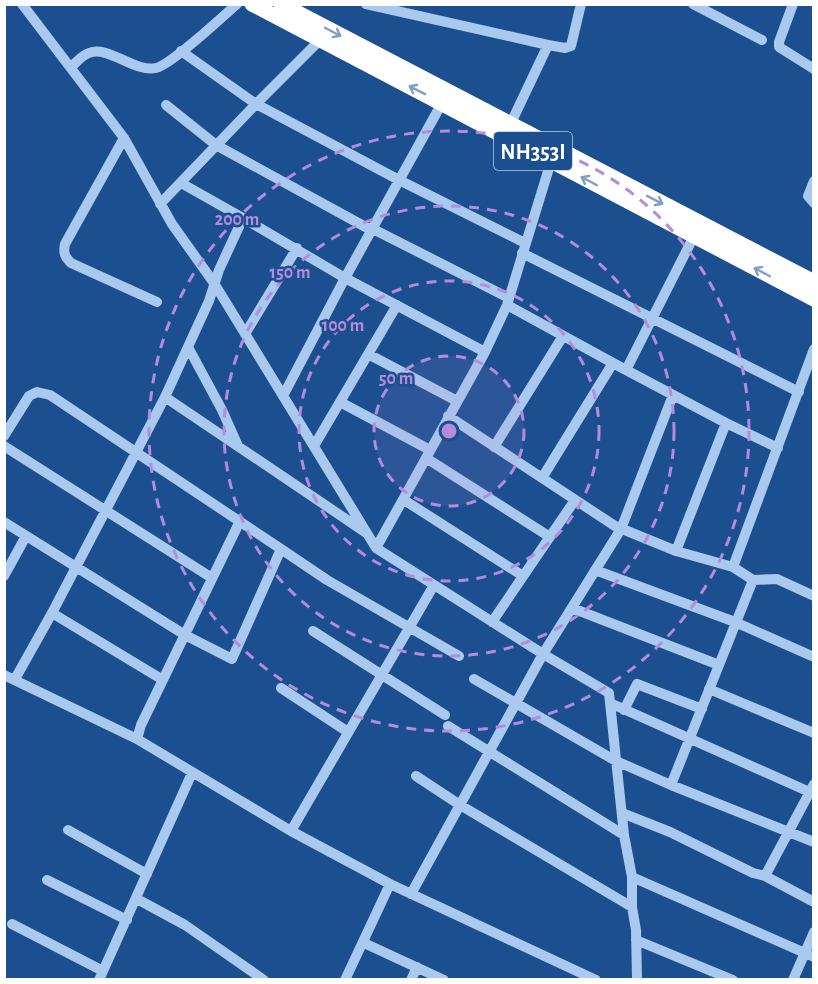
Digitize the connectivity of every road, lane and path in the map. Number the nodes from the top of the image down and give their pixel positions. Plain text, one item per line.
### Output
1 (22, 4) edge
2 (237, 4) edge
3 (252, 4) edge
4 (281, 4) edge
5 (366, 4) edge
6 (581, 4) edge
7 (693, 4) edge
8 (793, 4) edge
9 (403, 9) edge
10 (320, 40) junction
11 (762, 40) dead end
12 (548, 45) junction
13 (181, 51) junction
14 (71, 67) junction
15 (813, 69) edge
16 (442, 103) junction
17 (256, 104) junction
18 (166, 105) dead end
19 (510, 125) junction
20 (124, 138) junction
21 (216, 145) junction
22 (553, 155) junction
23 (399, 180) junction
24 (813, 181) edge
25 (181, 183) junction
26 (813, 203) edge
27 (160, 204) junction
28 (243, 218) junction
29 (372, 230) junction
30 (694, 236) junction
31 (297, 248) junction
32 (524, 248) junction
33 (345, 278) junction
34 (813, 282) edge
35 (214, 283) junction
36 (813, 299) edge
37 (157, 302) dead end
38 (508, 302) junction
39 (397, 305) junction
40 (652, 319) junction
41 (245, 334) junction
42 (563, 336) junction
43 (188, 347) junction
44 (813, 349) edge
45 (485, 352) junction
46 (368, 354) junction
47 (613, 363) junction
48 (626, 370) junction
49 (799, 392) junction
50 (283, 396) junction
51 (673, 396) junction
52 (165, 397) junction
53 (457, 401) junction
54 (340, 402) junction
55 (448, 416) junction
56 (726, 423) junction
57 (4, 436) edge
58 (4, 446) edge
59 (314, 446) junction
60 (239, 447) junction
61 (494, 447) junction
62 (778, 448) junction
63 (136, 453) junction
64 (428, 454) junction
65 (542, 478) junction
66 (404, 500) junction
67 (575, 500) junction
68 (105, 511) junction
69 (240, 521) junction
70 (4, 522) edge
71 (621, 529) junction
72 (368, 534) junction
73 (26, 536) junction
74 (550, 537) junction
75 (376, 548) junction
76 (281, 549) junction
77 (676, 551) junction
78 (76, 567) junction
79 (733, 567) junction
80 (595, 570) junction
81 (4, 576) edge
82 (523, 576) junction
83 (212, 578) junction
84 (753, 580) junction
85 (434, 585) junction
86 (813, 596) edge
87 (572, 608) junction
88 (52, 613) junction
89 (492, 622) junction
90 (735, 622) junction
91 (409, 626) junction
92 (313, 631) dead end
93 (185, 635) junction
94 (543, 654) junction
95 (459, 656) dead end
96 (813, 657) edge
97 (719, 665) junction
98 (381, 674) junction
99 (10, 677) edge
100 (474, 679) dead end
101 (163, 680) junction
102 (281, 688) dead end
103 (709, 689) junction
104 (610, 703) junction
105 (515, 704) junction
106 (702, 709) junction
107 (624, 710) junction
108 (348, 732) junction
109 (813, 733) edge
110 (137, 739) junction
111 (690, 739) junction
112 (489, 753) junction
113 (616, 761) junction
114 (192, 772) junction
115 (416, 776) dead end
116 (671, 785) junction
117 (812, 790) edge
118 (460, 805) junction
119 (622, 813) junction
120 (68, 830) dead end
121 (291, 831) junction
122 (789, 831) junction
123 (624, 835) junction
124 (813, 842) edge
125 (147, 874) junction
126 (765, 876) junction
127 (632, 877) junction
128 (47, 880) dead end
129 (390, 884) junction
130 (411, 894) junction
131 (137, 899) junction
132 (813, 902) edge
133 (632, 907) junction
134 (127, 920) junction
135 (12, 924) dead end
136 (813, 932) edge
137 (636, 940) junction
138 (364, 943) junction
139 (809, 955) edge
140 (417, 967) junction
141 (101, 975) edge
142 (264, 980) edge
143 (345, 980) edge
144 (411, 980) edge
145 (444, 980) edge
146 (596, 980) edge
147 (637, 980) edge
148 (733, 980) edge
149 (793, 980) edge

1 - 14 street
2 - 13 street
3 - 10 highway, NH353I
4 -> 19 highway, NH353I
5 - 9 street
6 - 12 street
7 - 11 street
8 - 15 street
9 - 12 street
16 -> 10 highway, NH353I
10 - 17 street
12 - 19 street
13 - 14 street
13 - 17 street
14 - 20 street
16 - 22 highway, NH353I
16 - 23 street
17 - 21 street
17 - 23 street
18 - 21 street
19 - 22 highway, NH353I
20 - 27 street
20 - 37 street
21 - 25 street
21 - 29 street
30 -> 22 highway, NH353I
22 - 32 street
22 -> 34 highway, NH353I
23 - 29 street
23 - 32 street
24 - 26 street
25 - 27 street
25 - 28 street
27 - 35 street
28 - 31 street
28 - 35 street
29 - 33 street
29 - 38 street
36 -> 30 highway, NH353I
30 - 40 street
31 - 33 street
31 - 41 street
32 - 38 street
32 - 40 street
33 - 39 street
33 - 50 street
35 - 41 street
35 - 43 street
38 - 42 street
38 - 45 street
39 - 45 street
39 - 46 street
40 - 48 street
40 - 49 street
41 - 50 street
42 - 47 street
42 - 61 street
43 - 52 street
43 - 60 street
44 - 49 street
45 - 53 street
46 - 53 street
46 - 54 street
47 - 48 street
47 - 65 street
48 - 51 street
49 - 62 street
50 - 59 street
51 - 56 street
51 - 71 street
52 - 60 street
52 - 63 street
53 - 55 street
54 - 59 street
54 - 64 street
55 - 61 street
55 - 64 street
56 - 62 street
56 - 77 street
57 - 63 street
58 - 68 street
59 - 72 street
60 - 72 street
61 - 65 street
62 - 79 street
63 - 68 street
63 - 69 street
64 - 66 street
64 - 74 street
65 - 67 street
66 - 75 street
66 - 82 street
67 - 71 street
67 - 74 street
68 - 78 street
68 - 83 street
69 - 76 street
69 - 83 street
70 - 73 street
71 - 77 street
71 - 80 street
72 - 75 street
73 - 78 street
73 - 81 street
74 - 82 street
75 - 85 street
76 - 91 street
76 - 93 street
77 - 79 street
78 - 88 street
78 - 93 street
79 - 84 street
80 - 87 street
80 - 90 street
82 - 89 street
83 - 93 street
84 - 86 street
84 - 90 street
85 - 89 street
85 - 91 street
87 - 94 street
87 - 97 street
88 - 99 street
88 - 101 street
89 - 94 street
90 - 96 street
90 - 97 street
91 - 95 street
91 - 98 street
92 - 98 street
93 - 101 street
94 - 104 street
94 - 105 street
97 - 103 street
98 - 108 street
98 - 112 street
99 - 110 street
100 - 105 street
101 - 110 street
102 - 108 street
103 - 106 street
103 - 109 street
104 - 107 street
104 - 113 street
105 - 112 street
105 - 113 street
106 - 107 street
106 - 111 street
107 - 111 street
108 - 121 street
110 - 114 street
111 - 116 street
111 - 117 street
112 - 118 street
112 - 123 street
113 - 116 street
113 - 119 street
114 - 121 street
114 - 125 street
115 - 118 street
116 - 122 street
117 - 122 street
118 - 130 street
118 - 133 street
119 - 123 street
119 - 126 street
120 - 125 street
121 - 129 street
122 - 124 street
122 - 126 street
123 - 127 street
125 - 131 street
126 - 132 street
127 - 133 street
127 - 139 street
128 - 134 street
129 - 130 street
129 - 138 street
130 - 146 street
131 - 134 street
131 - 142 street
133 - 137 street
134 - 141 street
135 - 141 street
136 - 139 street
137 - 147 street
137 - 148 street
138 - 140 street
138 - 143 street
139 - 149 street
140 - 144 street
140 - 145 street

